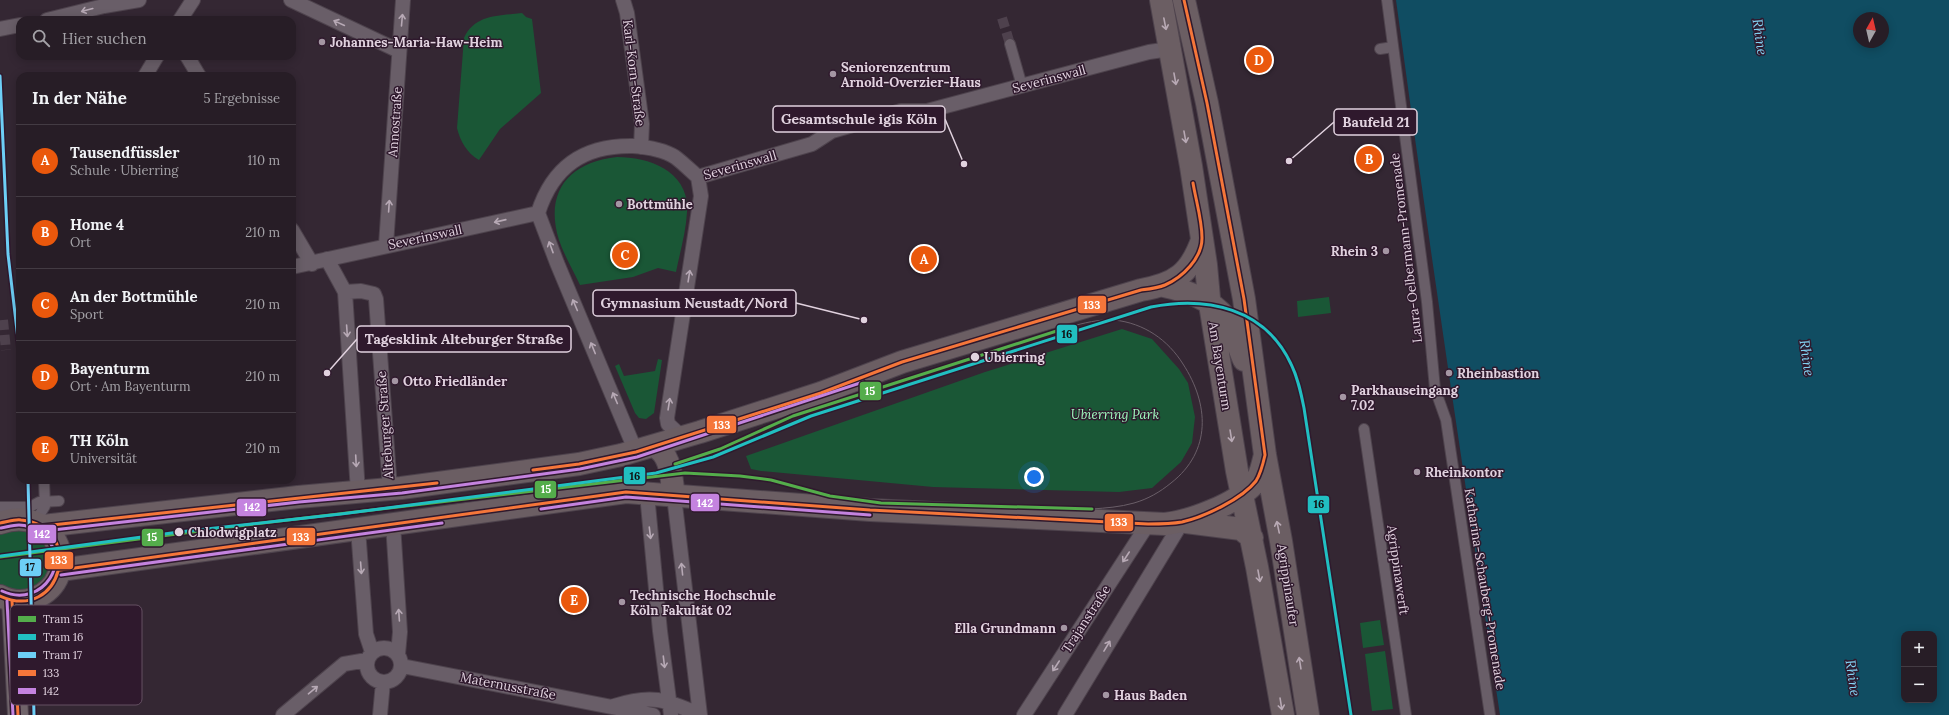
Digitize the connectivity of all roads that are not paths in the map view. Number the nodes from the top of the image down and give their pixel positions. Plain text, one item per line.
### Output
1 (139, 0) edge
2 (193, 0) edge
3 (291, 0) edge
4 (403, 0) edge
5 (623, 0) edge
6 (1161, 0) edge
7 (1387, 0) edge
8 (1184, 4) edge
9 (63, 16) edge
10 (183, 16) edge
11 (16, 26) edge
12 (0, 28) edge
13 (1010, 44) tunnel mouth
14 (1393, 47) junction
15 (1170, 49) junction
16 (1380, 49) dead end
17 (399, 51) junction
18 (155, 60) edge
19 (189, 60) edge
20 (147, 72) edge
21 (197, 72) edge
22 (1022, 86) junction
23 (1207, 103) junction
24 (1180, 108) junction
25 (641, 147) junction
26 (698, 177) junction
27 (538, 213) junction
28 (296, 237) edge
29 (1231, 237) junction
30 (1202, 240) junction
31 (386, 245) junction
32 (327, 259) junction
33 (312, 264) junction
34 (296, 266) edge
35 (1164, 286) junction
36 (345, 292) junction
37 (1210, 305) junction
38 (1255, 379) junction
39 (1446, 420) joint
40 (1364, 429) dead end
41 (682, 437) junction
42 (645, 449) junction
43 (1265, 455) junction
44 (44, 484) edge
45 (390, 489) junction
46 (358, 492) junction
47 (1242, 493) junction
48 (647, 494) junction
49 (674, 496) junction
50 (12, 497) dead end
51 (59, 501) dead end
52 (45, 502) junction
53 (0, 507) edge
54 (6, 516) edge
55 (1182, 522) junction
56 (39, 524) junction
57 (393, 524) junction
58 (1148, 524) junction
59 (358, 529) junction
60 (1252, 538) junction
61 (60, 570) junction
62 (6, 599) edge
63 (10, 638) edge
64 (369, 656) junction
65 (400, 660) junction
66 (383, 682) junction
67 (17, 705) edge
68 (613, 706) junction
69 (670, 709) edge
70 (18, 715) edge
71 (283, 715) edge
72 (380, 715) edge
73 (653, 715) edge
74 (700, 715) edge
75 (1024, 715) edge
76 (1066, 715) edge
77 (1283, 715) edge
78 (1308, 715) edge
79 (1406, 715) edge
80 (1490, 715) edge

1 -> 9 street
2 - 10 street
17 -> 3 street
17 -> 4 street, Annostraße
5 - 25 street, Karl-Korn-Straße
6 -> 15 main road, Am Bayenturm
7 - 14 street, Laura-Oelbermann-Promenade
8 - 23 main road
11 - 12 street
13 - 22 street
14 - 16 street
14 - 39 street, Laura-Oelbermann-Promenade
15 - 22 street, Severinswall
15 -> 24 main road, Am Bayenturm
31 -> 17 street, Annostraße
18 - 20 street
19 - 21 street
22 - 26 street, Severinswall
23 - 24 main road
23 - 29 main road
24 -> 30 main road, Am Bayenturm
25 - 26 street, Severinswall
25 - 27 street, Severinswall
41 -> 26 street
27 -> 31 street, Severinswall
42 -> 27 street
28 - 33 street
29 - 30 main road
29 - 38 main road
30 - 35 main road
30 - 37 main road, Am Bayenturm
31 - 32 street, Severinswall
32 - 33 street, Severinswall
32 - 36 street
33 - 34 street, Severinswall
35 - 37 main road
35 - 41 main road
36 - 45 street, Alteburger Straße
36 -> 46 street
37 - 38 main road
37 -> 47 main road, Am Bayenturm
38 - 43 main road
39 - 80 street, Katharina-Schauberg-Promenade
40 - 79 street, Agrippinawerft
41 - 42 main road
42 - 45 main road
42 - 49 main road
43 - 47 main road
78 -> 43 main road, Agrippinaufer
44 - 52 street
45 - 46 main road
46 - 56 main road
47 - 55 main road
47 - 60 main road, Agrippinaufer
48 - 49 main road
48 - 57 main road
48 -> 69 street
49 - 58 main road
74 -> 49 street
50 - 54 street
51 - 52 street
52 - 54 street
52 - 56 street
53 - 54 street
54 - 56 main road
55 - 58 main road
55 - 60 main road
76 -> 55 street
56 - 61 main road
57 - 59 main road
65 -> 57 street
58 -> 75 street, Trajanstraße
59 - 61 main road
59 -> 64 street
60 -> 77 main road, Agrippinaufer
61 - 62 main road
62 - 63 main road
64 - 65 street
64 - 66 street
71 -> 64 street
65 - 66 street
65 - 68 street, Maternusstraße
66 - 72 street
67 - 70 main road
68 - 69 street, Maternusstraße
68 - 73 street, Maternusstraße
69 - 74 street, Maternusstraße

